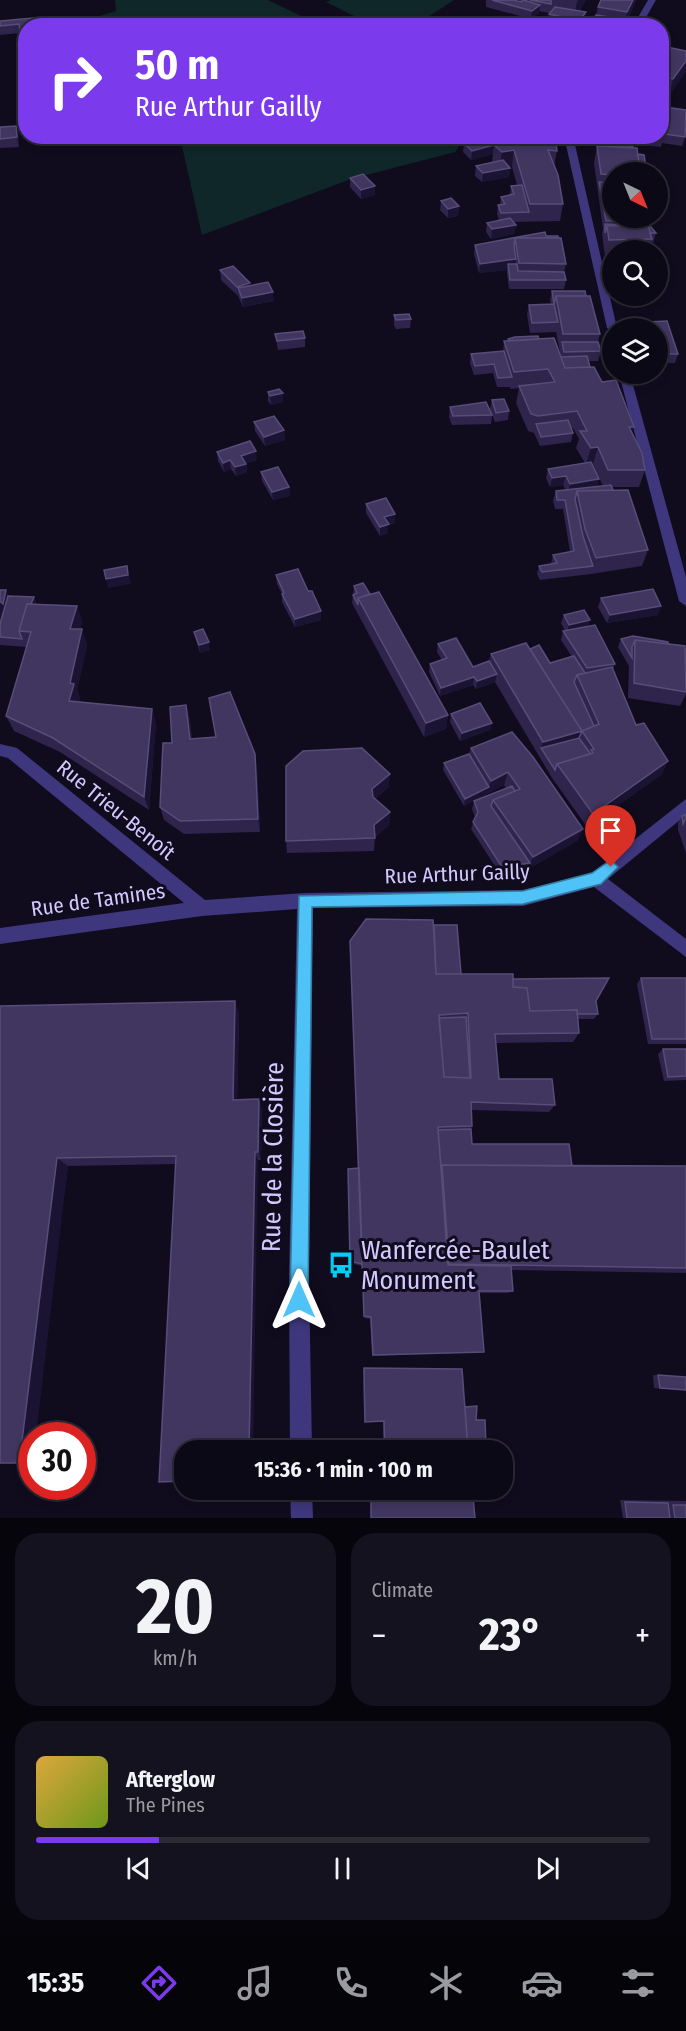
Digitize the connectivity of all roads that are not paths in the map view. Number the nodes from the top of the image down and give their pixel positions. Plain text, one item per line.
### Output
1 (652, 0) edge
2 (642, 18) edge
3 (570, 144) edge
4 (610, 318) edge
5 (627, 384) edge
6 (686, 601) edge
7 (0, 750) edge
8 (686, 806) edge
9 (596, 879) junction
10 (305, 901) junction
11 (202, 908) junction
12 (0, 936) edge
13 (686, 949) edge
14 (301, 1440) edge
15 (302, 1500) edge
16 (302, 1518) edge

1 - 2 street
3 - 4 street
5 - 6 street
7 - 11 street, Rue Trieu-Benoît
8 - 9 street, Rue Arthur Gailly
9 - 10 street, Rue Arthur Gailly
9 - 13 street
10 - 11 street, Rue Arthur Gailly
10 - 14 street, Rue de la Closière
11 - 12 street, Rue de Tamines
15 - 16 street

